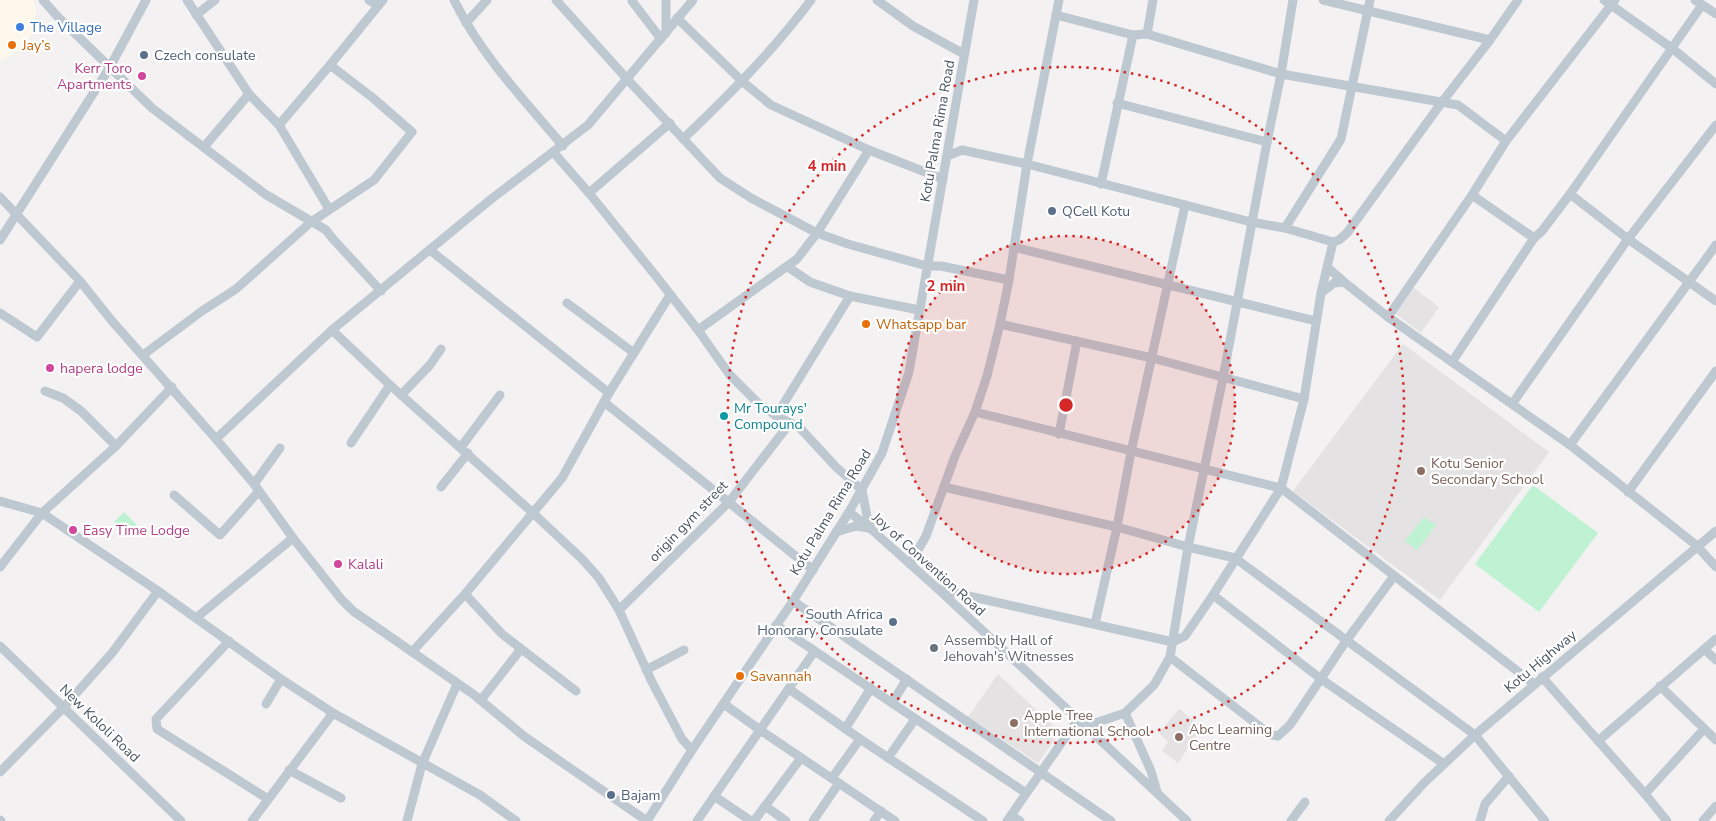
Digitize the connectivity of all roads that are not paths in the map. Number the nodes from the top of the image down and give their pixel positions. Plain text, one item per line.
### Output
1 (43, 0) edge
2 (146, 0) edge
3 (187, 0) edge
4 (215, 0) edge
5 (369, 0) edge
6 (454, 0) edge
7 (487, 0) edge
8 (556, 0) edge
9 (666, 0) edge
10 (693, 0) edge
11 (811, 0) edge
12 (877, 0) edge
13 (974, 0) edge
14 (1058, 0) edge
15 (1153, 0) edge
16 (1293, 0) edge
17 (1324, 0) edge
18 (1370, 0) edge
19 (1518, 0) edge
20 (632, 1) dead end
21 (1610, 2) edge
22 (380, 3) edge
23 (1699, 3) edge
24 (1368, 11) junction
25 (1716, 14) edge
26 (196, 15) junction
27 (1056, 15) junction
28 (678, 18) junction
29 (466, 24) junction
30 (1147, 34) junction
31 (664, 36) junction
32 (1133, 36) junction
33 (1490, 40) junction
34 (1673, 48) junction
35 (964, 54) junction
36 (330, 65) junction
37 (110, 67) junction
38 (1282, 74) junction
39 (627, 79) junction
40 (743, 82) junction
41 (1716, 84) edge
42 (1351, 86) junction
43 (249, 94) junction
44 (1442, 102) junction
45 (1117, 103) junction
46 (670, 123) junction
47 (279, 124) junction
48 (1716, 125) edge
49 (683, 139) junction
50 (1506, 141) junction
51 (1266, 142) junction
52 (563, 146) junction
53 (204, 147) junction
54 (869, 150) junction
55 (554, 153) junction
56 (947, 156) junction
57 (1027, 164) junction
58 (943, 179) junction
59 (1101, 184) junction
60 (589, 193) junction
61 (1472, 194) junction
62 (1570, 194) junction
63 (0, 198) edge
64 (1185, 205) junction
65 (329, 209) junction
66 (16, 214) junction
67 (311, 222) junction
68 (1251, 222) junction
69 (1285, 228) junction
70 (817, 233) junction
71 (1534, 238) junction
72 (1628, 239) junction
73 (0, 240) edge
74 (1333, 242) junction
75 (1716, 245) edge
76 (1014, 247) junction
77 (430, 250) junction
78 (788, 266) junction
79 (927, 266) junction
80 (1328, 268) junction
81 (1009, 280) junction
82 (80, 281) junction
83 (1344, 282) junction
84 (1688, 282) junction
85 (1168, 284) junction
86 (381, 291) junction
87 (1321, 293) junction
88 (670, 295) junction
89 (850, 296) junction
90 (1237, 301) junction
91 (1716, 301) edge
92 (567, 303) dead end
93 (919, 310) junction
94 (0, 313) edge
95 (1388, 317) junction
96 (1316, 320) junction
97 (1000, 324) junction
98 (332, 330) junction
99 (698, 330) junction
100 (1077, 341) junction
101 (441, 349) dead end
102 (634, 353) junction
103 (143, 355) junction
104 (1152, 358) junction
105 (1452, 362) junction
106 (1716, 371) edge
107 (1223, 378) junction
108 (390, 385) junction
109 (172, 387) junction
110 (45, 390) dead end
111 (401, 394) junction
112 (500, 395) dead end
113 (607, 397) junction
114 (1304, 398) junction
115 (1512, 404) junction
116 (975, 412) junction
117 (776, 416) junction
118 (790, 422) junction
119 (1059, 434) junction
120 (216, 439) junction
121 (351, 443) dead end
122 (1570, 445) junction
123 (116, 446) junction
124 (280, 448) dead end
125 (464, 450) junction
126 (1131, 452) junction
127 (1205, 469) junction
128 (441, 487) dead end
129 (944, 487) junction
130 (257, 488) junction
131 (1281, 488) junction
132 (862, 490) junction
133 (1628, 492) junction
134 (174, 495) dead end
135 (0, 501) edge
136 (729, 502) junction
137 (42, 512) junction
138 (533, 512) junction
139 (849, 512) junction
140 (1117, 527) junction
141 (871, 529) junction
142 (1716, 531) edge
143 (836, 532) junction
144 (293, 538) junction
145 (1698, 546) junction
146 (1188, 547) junction
147 (1236, 558) junction
148 (910, 564) junction
149 (0, 567) edge
150 (1716, 567) edge
151 (813, 570) junction
152 (1394, 576) junction
153 (938, 589) junction
154 (158, 591) junction
155 (465, 594) junction
156 (1213, 595) junction
157 (793, 601) junction
158 (619, 610) junction
159 (196, 618) junction
160 (1095, 624) junction
161 (776, 625) junction
162 (1716, 639) edge
163 (229, 641) junction
164 (1346, 641) junction
165 (1173, 642) junction
166 (521, 649) junction
167 (1704, 649) junction
168 (684, 650) dead end
169 (2, 651) edge
170 (412, 652) junction
171 (814, 652) junction
172 (1170, 657) junction
173 (1716, 660) edge
174 (646, 670) junction
175 (1542, 677) junction
176 (281, 679) junction
177 (907, 679) junction
178 (1321, 679) junction
179 (457, 684) junction
180 (1534, 684) junction
181 (1660, 686) junction
182 (871, 688) junction
183 (789, 689) junction
184 (576, 691) dead end
185 (481, 700) junction
186 (892, 703) junction
187 (266, 704) dead end
188 (724, 704) junction
189 (64, 707) junction
190 (333, 713) junction
191 (1125, 713) junction
192 (915, 718) junction
193 (1078, 719) junction
194 (1086, 726) junction
195 (845, 729) junction
196 (760, 730) junction
197 (1704, 730) junction
198 (1475, 735) junction
199 (860, 739) junction
200 (1716, 740) edge
201 (1598, 741) junction
202 (692, 750) junction
203 (801, 758) junction
204 (888, 758) junction
205 (422, 764) junction
206 (1444, 764) junction
207 (289, 770) junction
208 (0, 772) edge
209 (1040, 772) junction
210 (1509, 776) junction
211 (836, 780) junction
212 (1157, 792) junction
213 (1026, 793) junction
214 (1645, 794) junction
215 (714, 796) junction
216 (341, 798) dead end
217 (268, 799) junction
218 (1305, 802) dead end
219 (765, 806) junction
220 (1716, 806) edge
221 (881, 812) junction
222 (1009, 818) edge
223 (1186, 820) edge
224 (181, 821) edge
225 (252, 821) edge
226 (407, 821) edge
227 (516, 821) edge
228 (647, 821) edge
229 (697, 821) edge
230 (752, 821) edge
231 (786, 821) edge
232 (813, 821) edge
233 (874, 821) edge
234 (895, 821) edge
235 (983, 821) edge
236 (1020, 821) edge
237 (1111, 821) edge
238 (1291, 821) edge
239 (1389, 821) edge
240 (1480, 821) edge
241 (1545, 821) edge
242 (1667, 821) edge
243 (1703, 821) edge

1 - 37 street
2 - 37 street
3 - 26 street
4 - 26 street
5 - 22 street
6 - 29 street
7 - 29 street
8 - 39 street
9 - 31 street
10 - 28 street
11 - 40 street
12 - 35 street
13 - 35 street, Kotu Palma Rima Road
14 - 27 street
15 - 30 street
16 - 38 street
17 - 24 street
18 - 24 street
19 - 33 street
20 - 31 street
21 - 34 street
21 - 50 street
22 - 36 street
23 - 25 street
23 - 34 street
24 - 33 street
24 - 42 street
26 - 43 street
27 - 32 street
27 - 57 street
28 - 31 street
28 - 40 street
29 - 52 street
30 - 32 street
30 - 38 street
31 - 39 street
32 - 45 street
33 - 44 street
34 - 41 street
34 - 62 street
35 - 56 street, Kotu Palma Rima Road
36 - 47 street
36 - 65 street
37 - 53 street
37 - 66 street
38 - 42 street
38 - 51 street
39 - 46 street
39 - 52 street
40 - 49 street
40 - 54 street
42 - 44 street
42 - 69 street
43 - 47 street
43 - 53 street
44 - 50 street
44 - 74 street
45 - 51 street
45 - 59 street
46 - 49 street
46 - 60 street
47 - 65 street
48 - 72 street
49 - 70 street
50 - 61 street
51 - 68 street
52 - 55 street
53 - 67 street
54 - 58 street
54 - 70 street
55 - 60 street
55 - 77 street
56 - 57 street
56 - 58 street, Kotu Palma Rima Road
57 - 59 street
57 - 76 street
58 - 79 street, Kotu Palma Rima Road
59 - 64 street
60 - 88 street
61 - 71 street
61 - 95 street
62 - 71 street
62 - 72 street
63 - 66 street
64 - 68 street
64 - 85 street
65 - 67 street
66 - 73 street
66 - 82 street
67 - 86 street
67 - 103 street
68 - 69 street
68 - 90 street
69 - 74 street
70 - 78 street
70 - 79 street
71 - 105 street
72 - 84 street
72 - 115 street
74 - 80 street
75 - 84 street
76 - 81 street
76 - 85 street
77 - 86 street
77 - 113 street
78 - 89 street
78 - 99 street
79 - 81 street
79 - 93 street, Kotu Palma Rima Road
80 - 83 street
80 - 87 street
81 - 97 street
82 - 94 street
82 - 103 street
83 - 87 street
83 - 95 street
84 - 91 street
84 - 122 street
85 - 90 street
85 - 104 street
86 - 98 street
87 - 96 street
88 - 99 street
88 - 102 street
89 - 93 street
89 - 117 street
90 - 96 street
90 - 107 street
92 - 102 street
93 - 132 street, Kotu Palma Rima Road
95 - 105 street
96 - 114 street
97 - 100 street
97 - 116 street
98 - 108 street
98 - 120 street
99 - 117 street
100 - 104 street
100 - 119 street
101 - 111 street
102 - 113 street
103 - 109 street
104 - 107 street
104 - 126 street
105 - 115 street
106 - 133 street
107 - 114 street
107 - 127 street
108 - 111 street
108 - 121 street
109 - 120 street
109 - 123 street
110 - 123 street
111 - 125 street
112 - 125 street
113 - 136 street
113 - 138 street
114 - 131 street
115 - 122 street
116 - 119 street
116 - 129 street
117 - 118 street
118 - 132 street
118 - 136 street, origin gym street
119 - 126 street
120 - 130 street
122 - 133 street
123 - 137 street
124 - 130 street
125 - 128 street
125 - 138 street
126 - 127 street
126 - 140 street
127 - 131 street
127 - 146 street
129 - 140 street
129 - 148 street
130 - 134 street
130 - 144 street
131 - 147 street
131 - 152 street
132 - 139 street, Kotu Palma Rima Road
132 - 141 street
133 - 145 street
135 - 137 street
136 - 151 street
136 - 158 street, origin gym street
137 - 149 street
137 - 154 street
138 - 155 street
138 - 158 street
139 - 141 street, Joy of Convention Road
139 - 143 street, Kotu Palma Rima Road
140 - 146 street
140 - 160 street
141 - 143 street
141 - 148 street, Joy of Convention Road
142 - 145 street, Kotu Highway
143 - 151 street, Kotu Palma Rima Road
144 - 159 street
144 - 170 street
145 - 150 street
145 - 175 street, Kotu Highway
146 - 147 street
146 - 165 street
147 - 156 street
147 - 164 street
148 - 153 street, Joy of Convention Road
151 - 157 street, Kotu Palma Rima Road
152 - 164 street
152 - 180 street
153 - 160 street
153 - 193 street, Joy of Convention Road
154 - 159 street
154 - 189 street
155 - 166 street
155 - 170 street
156 - 165 street
156 - 178 street
157 - 161 street, Kotu Palma Rima Road
157 - 177 street
158 - 174 street
159 - 163 street
160 - 165 street
161 - 171 street
161 - 188 street, Kotu Palma Rima Road
162 - 167 street
163 - 176 street
163 - 217 street
164 - 178 street
164 - 198 street
165 - 172 street
166 - 184 street
166 - 185 street
167 - 173 street
167 - 181 street
168 - 174 street
169 - 189 street, New Kololi Road
170 - 179 street
171 - 182 street
171 - 183 street
172 - 178 street
172 - 191 street
174 - 202 street
175 - 180 street, Kotu Highway
175 - 201 street
176 - 187 street
176 - 190 street
177 - 186 street
177 - 209 street
178 - 206 street
179 - 185 street
179 - 205 street
180 - 198 street, Kotu Highway
181 - 197 street
181 - 201 street
182 - 186 street
182 - 195 street
183 - 195 street
183 - 196 street
185 - 228 street
186 - 192 street
188 - 196 street
188 - 202 street, Kotu Palma Rima Road
189 - 208 street
189 - 224 street, New Kololi Road
190 - 205 street
190 - 207 street
191 - 194 street
191 - 212 street
192 - 204 street
192 - 213 street
193 - 194 street, Joy of Convention Road
193 - 209 street
194 - 212 street, Joy of Convention Road
195 - 199 street
196 - 203 street
196 - 215 street
197 - 200 street
197 - 214 street
198 - 206 street, Kotu Highway
198 - 210 street
199 - 204 street
199 - 211 street
201 - 214 street
202 - 228 street, Kotu Palma Rima Road
203 - 211 street
203 - 219 street
204 - 235 street
205 - 226 street
205 - 227 street
206 - 239 street, Kotu Highway
207 - 216 street
207 - 217 street
209 - 213 street
209 - 237 street
210 - 240 street
210 - 241 street
211 - 221 street
211 - 232 street
212 - 223 street, Joy of Convention Road
213 - 222 street
214 - 242 street
215 - 229 street
215 - 230 street
217 - 225 street
218 - 238 street
219 - 230 street
219 - 231 street
220 - 243 street
221 - 233 street
221 - 234 street
222 - 236 street

